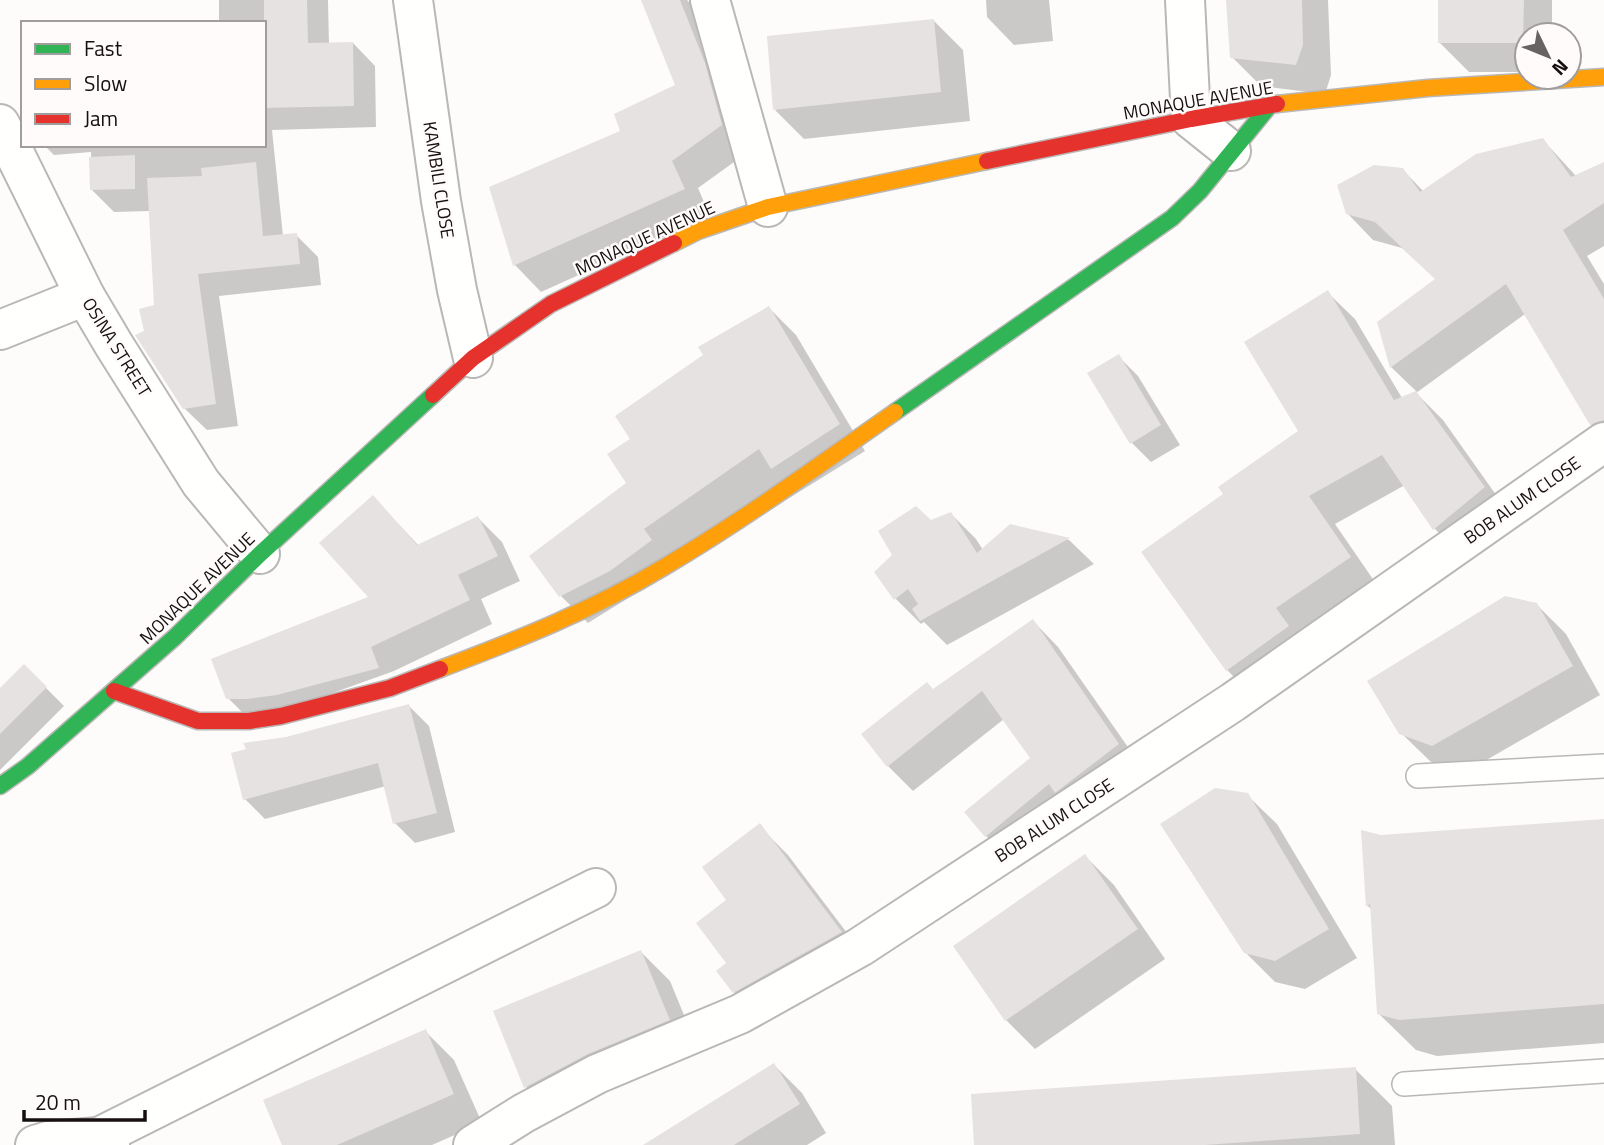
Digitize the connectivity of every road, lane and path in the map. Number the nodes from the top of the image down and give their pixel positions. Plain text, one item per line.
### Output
1 (413, 0) edge
2 (710, 0) edge
3 (1185, 0) edge
4 (1604, 77) edge
5 (1270, 105) junction
6 (1191, 119) junction
7 (0, 124) edge
8 (1231, 151) junction
9 (768, 207) junction
10 (85, 296) junction
11 (0, 330) edge
12 (473, 358) junction
13 (1604, 442) edge
14 (260, 554) junction
15 (114, 691) junction
16 (1604, 766) edge
17 (1418, 776) dead end
18 (0, 786) edge
19 (596, 888) dead end
20 (1604, 1071) edge
21 (1404, 1084) dead end
22 (104, 1141) edge
23 (35, 1145) edge
24 (473, 1145) edge

1 - 12 street, KAMBILI CLOSE
2 - 9 street
3 - 6 street
4 - 5 street, MONAQUE AVENUE
5 - 6 street, MONAQUE AVENUE
5 - 8 street
6 - 8 street
6 - 9 street, MONAQUE AVENUE
7 - 10 street, OSINA STREET
8 - 15 street
9 - 12 street, MONAQUE AVENUE
10 - 11 street
10 - 14 street, OSINA STREET
12 - 14 street, MONAQUE AVENUE
13 - 24 street, BOB ALUM CLOSE
14 - 15 street, MONAQUE AVENUE
15 - 18 street, MONAQUE AVENUE
16 - 17 lane
19 - 22 street
20 - 21 lane
22 - 23 street

